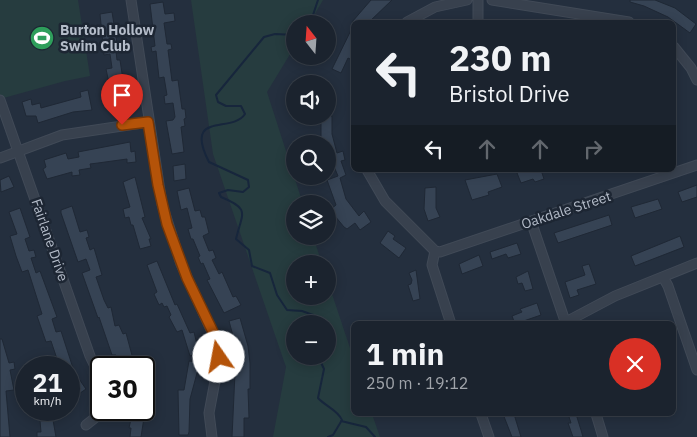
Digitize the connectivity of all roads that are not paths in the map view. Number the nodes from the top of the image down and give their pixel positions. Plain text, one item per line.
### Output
1 (131, 0) edge
2 (467, 0) edge
3 (478, 0) edge
4 (492, 0) edge
5 (410, 20) edge
6 (478, 20) edge
7 (617, 20) edge
8 (676, 49) edge
9 (697, 80) edge
10 (0, 100) edge
11 (148, 122) junction
12 (19, 149) junction
13 (0, 158) edge
14 (697, 165) edge
15 (368, 172) edge
16 (531, 221) junction
17 (435, 251) junction
18 (697, 263) edge
19 (663, 277) junction
20 (450, 321) edge
21 (564, 321) edge
22 (569, 321) edge
23 (90, 356) edge
24 (697, 370) edge
25 (482, 416) edge
26 (597, 416) edge
27 (91, 421) edge
28 (86, 425) dead end
29 (212, 437) edge
30 (489, 437) edge
31 (604, 437) edge

1 - 11 street
2 - 5 street
3 - 6 street
4 - 7 street
8 - 9 street
10 - 12 street, Fairlane Drive
11 - 12 street
11 - 29 street
12 - 13 street
12 - 23 street, Fairlane Drive
14 - 16 street, Oakdale Street
15 - 17 street
16 - 17 street, Oakdale Street
16 - 21 street
17 - 20 street
18 - 19 street
19 - 22 street
19 - 24 street
25 - 30 street
26 - 31 street
27 - 28 street

